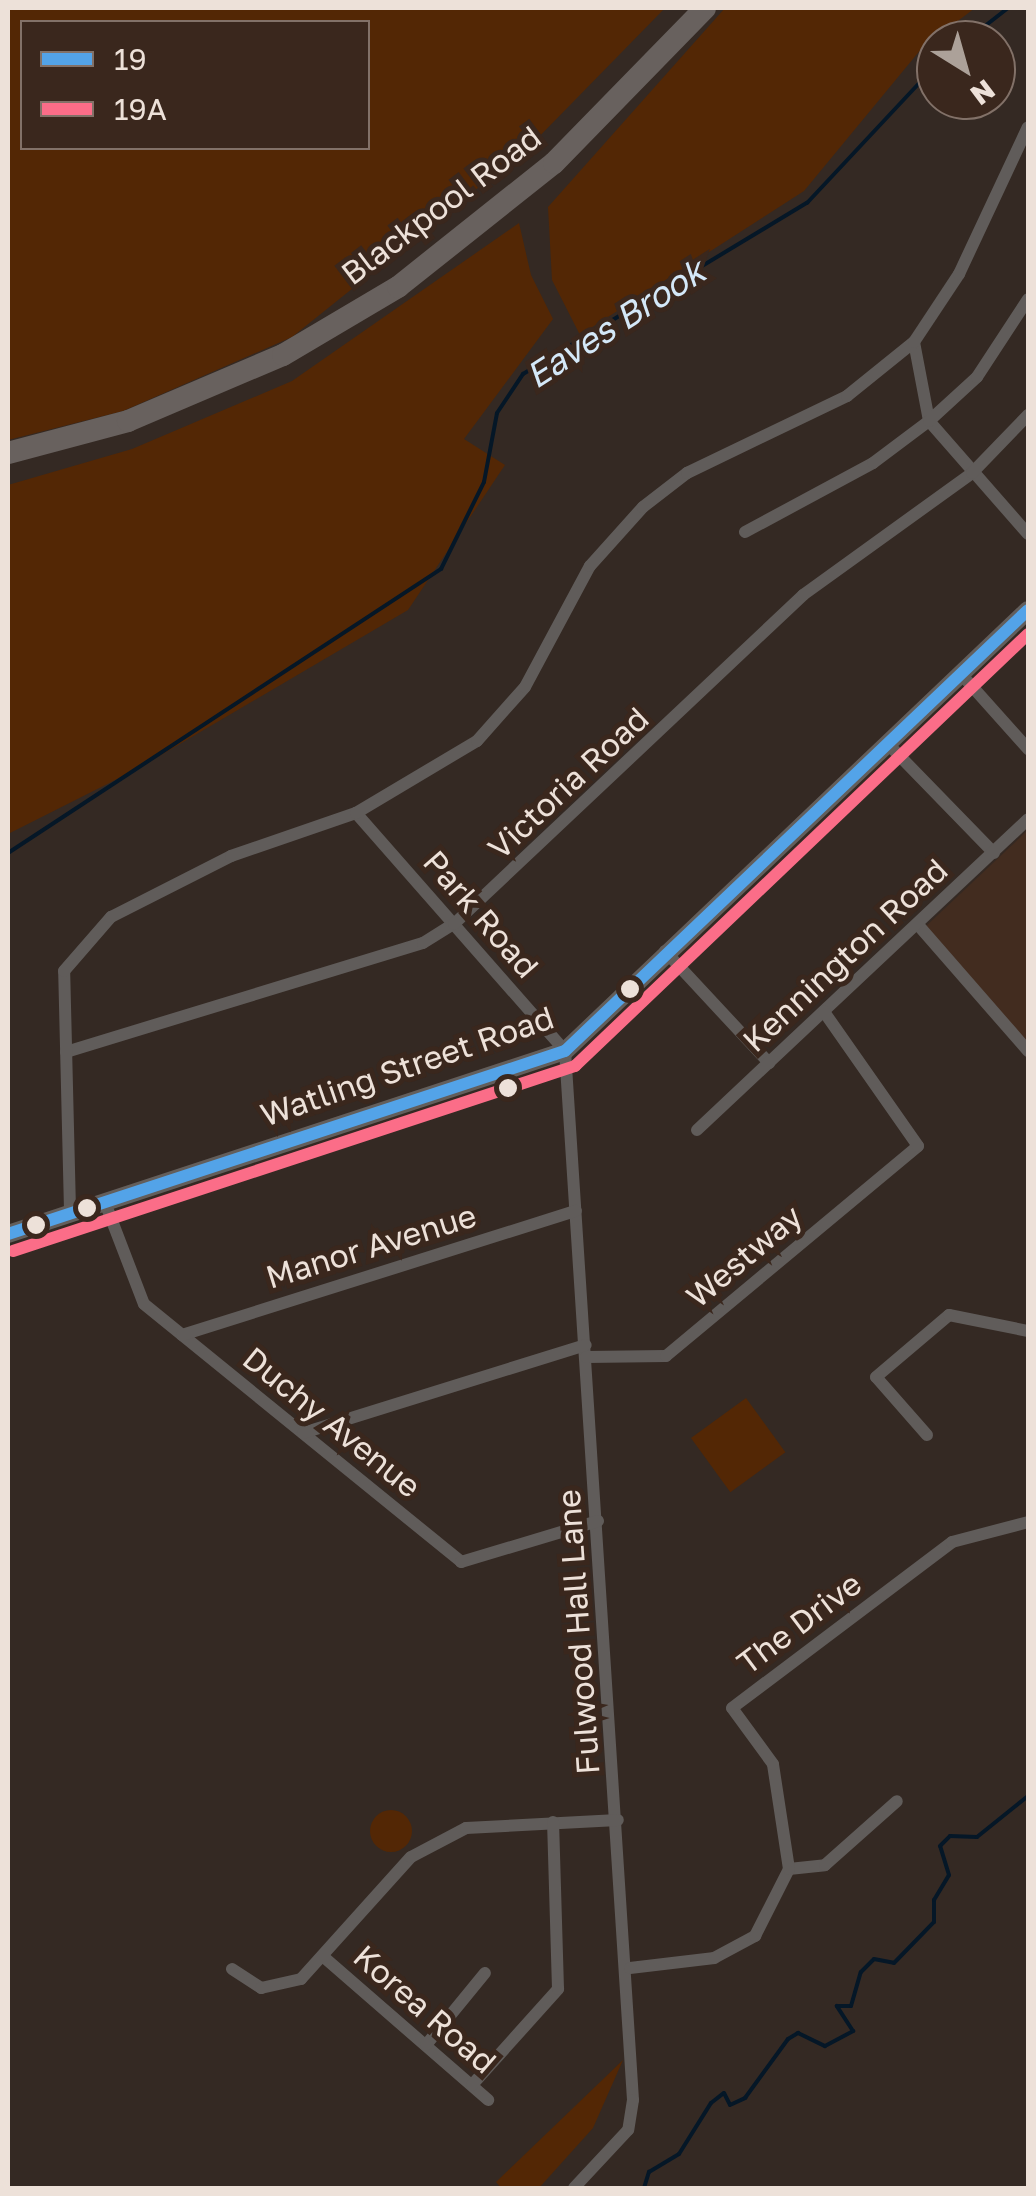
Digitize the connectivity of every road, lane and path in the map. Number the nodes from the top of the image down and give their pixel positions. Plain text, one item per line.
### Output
1 (705, 8) edge
2 (1028, 127) edge
3 (1028, 299) edge
4 (914, 342) junction
5 (1028, 415) edge
6 (929, 421) junction
7 (8, 453) edge
8 (972, 473) junction
9 (745, 532) dead end
10 (1028, 534) edge
11 (1028, 610) edge
12 (960, 674) junction
13 (888, 744) junction
14 (1028, 749) edge
15 (356, 812) junction
16 (1028, 819) edge
17 (994, 853) junction
18 (454, 924) junction
19 (919, 926) junction
20 (665, 951) junction
21 (824, 1012) junction
22 (1028, 1050) edge
23 (565, 1051) junction
24 (66, 1052) junction
25 (770, 1063) junction
26 (697, 1130) dead end
27 (104, 1200) junction
28 (70, 1210) junction
29 (576, 1210) junction
30 (8, 1234) edge
31 (1028, 1331) edge
32 (182, 1335) junction
33 (586, 1351) junction
34 (303, 1433) junction
35 (927, 1435) dead end
36 (598, 1521) junction
37 (1027, 1528) edge
38 (897, 1801) dead end
39 (618, 1820) junction
40 (553, 1822) junction
41 (789, 1869) junction
42 (326, 1960) junction
43 (630, 1968) junction
44 (232, 1969) dead end
45 (485, 1973) dead end
46 (426, 2045) junction
47 (472, 2085) junction
48 (488, 2100) dead end
49 (574, 2188) edge

1 - 7 highway, Blackpool Road
2 - 4 street
3 - 6 street
4 - 6 street
4 - 15 street
5 - 8 street, Victoria Road
6 - 8 street
6 - 9 street
8 - 10 street
8 - 18 street, Victoria Road
11 - 12 main road, Watling Street Road
12 - 13 main road, Watling Street Road
12 - 14 street
13 - 17 street
13 - 20 main road, Watling Street Road
15 - 18 street, Park Road
15 - 24 street
16 - 17 street, Kennington Road
17 - 19 street, Kennington Road
18 - 23 street, Park Road
18 - 24 street, Victoria Road
19 - 21 street, Kennington Road
19 - 22 street
20 - 23 main road, Watling Street Road
20 - 25 street
21 - 25 street, Kennington Road
21 - 33 street, Westway
23 - 27 main road, Watling Street Road
23 - 29 street, Fulwood Hall Lane
24 - 28 street
25 - 26 street, Kennington Road
27 - 28 main road, Watling Street Road
27 - 32 street, Duchy Avenue
28 - 30 main road, Watling Street Road
29 - 32 street, Manor Avenue
29 - 33 street, Fulwood Hall Lane
31 - 35 street
32 - 34 street, Duchy Avenue
33 - 34 street, Westway
33 - 36 street, Fulwood Hall Lane
34 - 36 street, Duchy Avenue
36 - 39 street, Fulwood Hall Lane
37 - 41 street, The Drive
38 - 41 street
39 - 40 street
39 - 43 street, Fulwood Hall Lane
40 - 42 street
40 - 47 street
41 - 43 street
42 - 44 street
42 - 46 street, Korea Road
43 - 49 street, Fulwood Hall Lane
45 - 46 street
46 - 47 street, Korea Road
47 - 48 street, Korea Road

